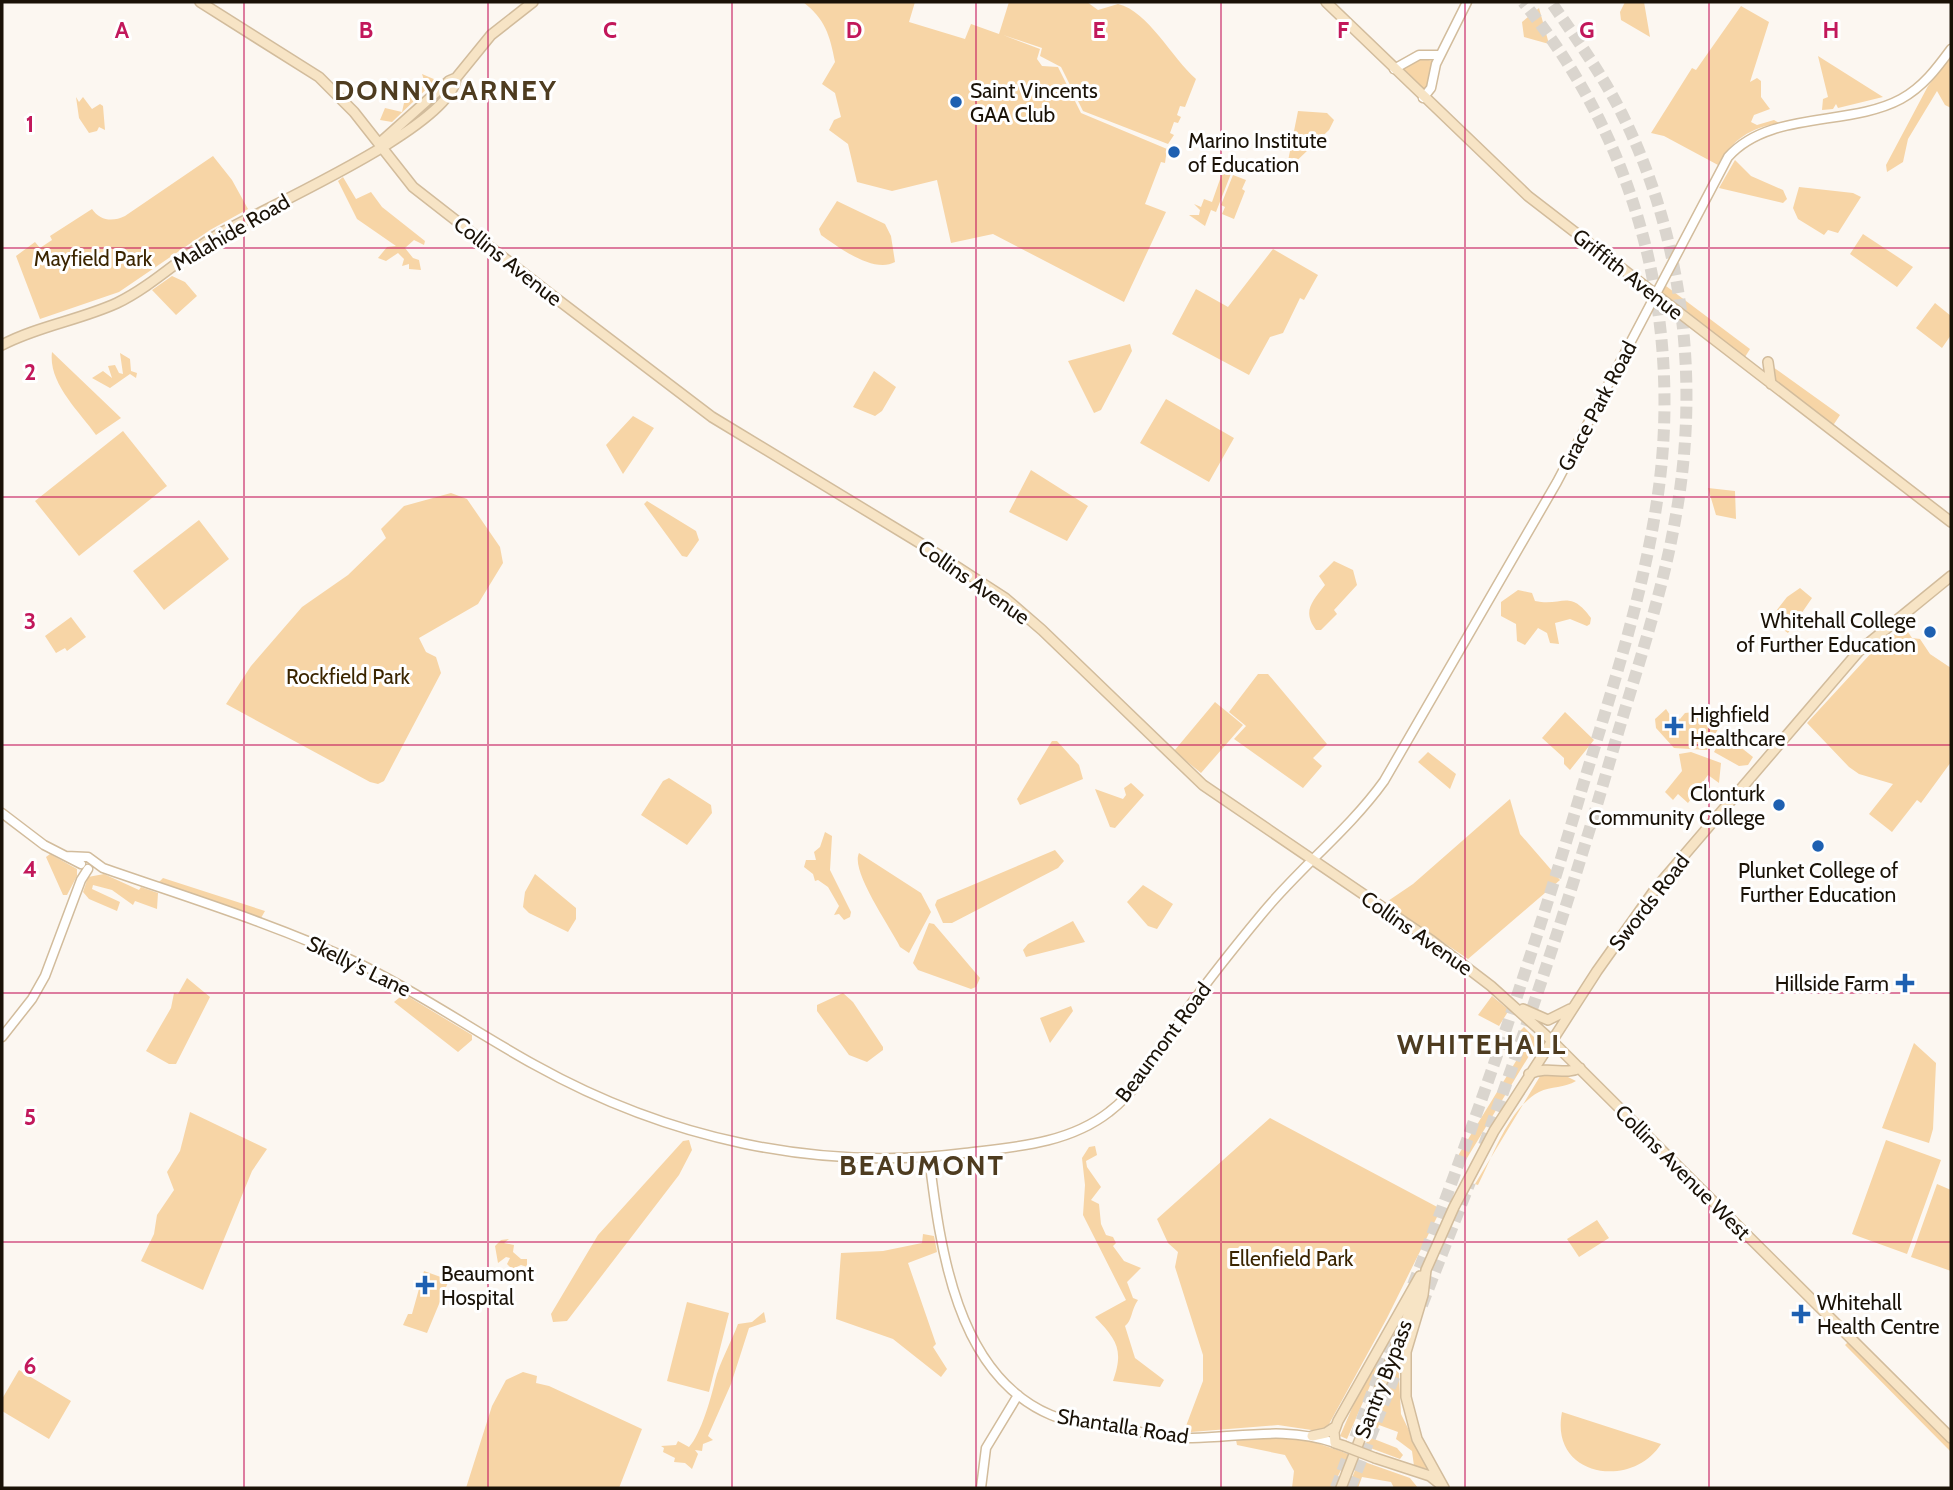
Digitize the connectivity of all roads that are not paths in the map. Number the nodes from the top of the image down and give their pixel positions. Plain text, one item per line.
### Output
1 (200, 2) edge
2 (533, 2) edge
3 (1326, 2) edge
4 (1467, 2) edge
5 (1951, 49) edge
6 (1440, 55) junction
7 (1394, 69) junction
8 (456, 78) junction
9 (1423, 97) junction
10 (370, 132) junction
11 (389, 135) junction
12 (381, 147) junction
13 (1656, 296) junction
14 (2, 345) edge
15 (1768, 362) dead end
16 (1771, 384) junction
17 (1951, 522) edge
18 (1951, 576) edge
19 (2, 813) edge
20 (1312, 860) junction
21 (86, 864) junction
22 (1515, 1005) junction
23 (1573, 1007) junction
24 (2, 1037) edge
25 (1551, 1040) junction
26 (1580, 1068) junction
27 (1529, 1074) junction
28 (600, 1097) joint
29 (929, 1157) junction
30 (1426, 1270) junction
31 (1018, 1395) junction
32 (1336, 1426) junction
33 (1311, 1436) junction
34 (1951, 1438) edge
35 (1339, 1444) junction
36 (1443, 1487) edge
37 (981, 1488) edge
38 (1341, 1488) edge

1 - 10 main road, Collins Avenue
2 - 8 main road, Malahide Road
3 - 7 main road, Griffith Avenue
4 - 6 street
5 - 13 street, Grace Park Road
6 - 7 street
6 - 9 street
7 - 9 main road, Griffith Avenue
8 - 11 main road, Malahide Road
8 - 12 main road, Malahide Road
9 - 13 main road, Griffith Avenue
10 - 11 main road
10 - 12 main road, Collins Avenue
11 - 12 main road, Malahide Road
12 - 14 main road, Malahide Road
12 - 20 main road, Collins Avenue
13 - 16 main road, Griffith Avenue
13 - 20 street, Grace Park Road
15 - 16 main road
16 - 17 main road, Griffith Avenue
18 - 23 main road, Swords Road
19 - 21 street, Skelly's Lane
20 - 22 main road, Collins Avenue
20 - 29 street, Beaumont Road
21 - 24 street
21 - 28 street, Skelly's Lane
22 - 23 main road
22 - 25 main road, Collins Avenue
23 - 25 main road, Swords Road
25 - 26 main road, Collins Avenue West
25 - 27 main road, Swords Road
26 - 27 main road
26 - 34 main road, Collins Avenue West
27 - 30 main road, Swords Road
28 - 29 street, Beaumont Road
29 - 31 street, Shantalla Road
30 - 32 main road, Swords Road
30 - 36 main road, Swords Road
30 - 38 main road, Santry Bypass
31 - 33 street, Shantalla Road
31 - 37 street
32 - 33 main road
32 - 35 main road, Swords Road
33 - 35 street, Shantalla Road
35 - 36 main road, Shantalla Road, bridge

